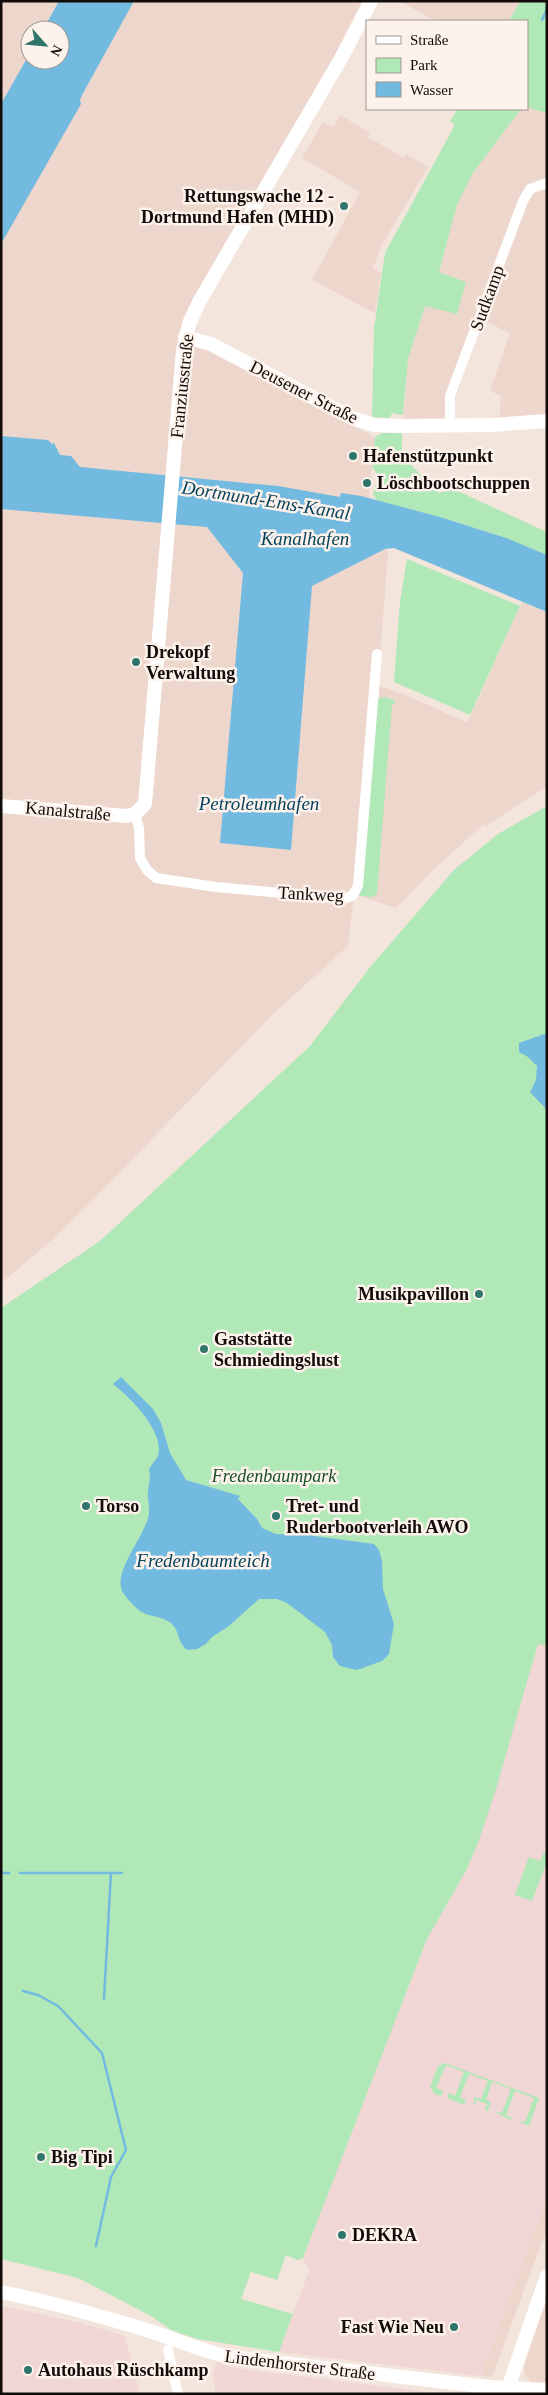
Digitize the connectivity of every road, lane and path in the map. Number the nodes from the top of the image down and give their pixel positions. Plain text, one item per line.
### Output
1 (372, 1) edge
2 (547, 183) edge
3 (185, 337) junction
4 (547, 421) edge
5 (450, 426) junction
6 (377, 654) dead end
7 (1, 806) edge
8 (135, 814) junction
9 (547, 2276) edge
10 (1, 2292) edge
11 (168, 2350) dead end
12 (508, 2388) junction
13 (547, 2390) edge
14 (178, 2394) edge

1 - 3 street, Franziusstraße
2 - 5 street, Sudkamp
3 - 5 street, Deusener Straße
3 - 8 street, Franziusstraße
4 - 5 street, Deusener Straße
6 - 8 street, Tankweg
7 - 8 street, Kanalstraße
9 - 12 street
10 - 12 street, Lindenhorster Straße
11 - 14 street
12 - 13 street, Lindenhorster Straße

